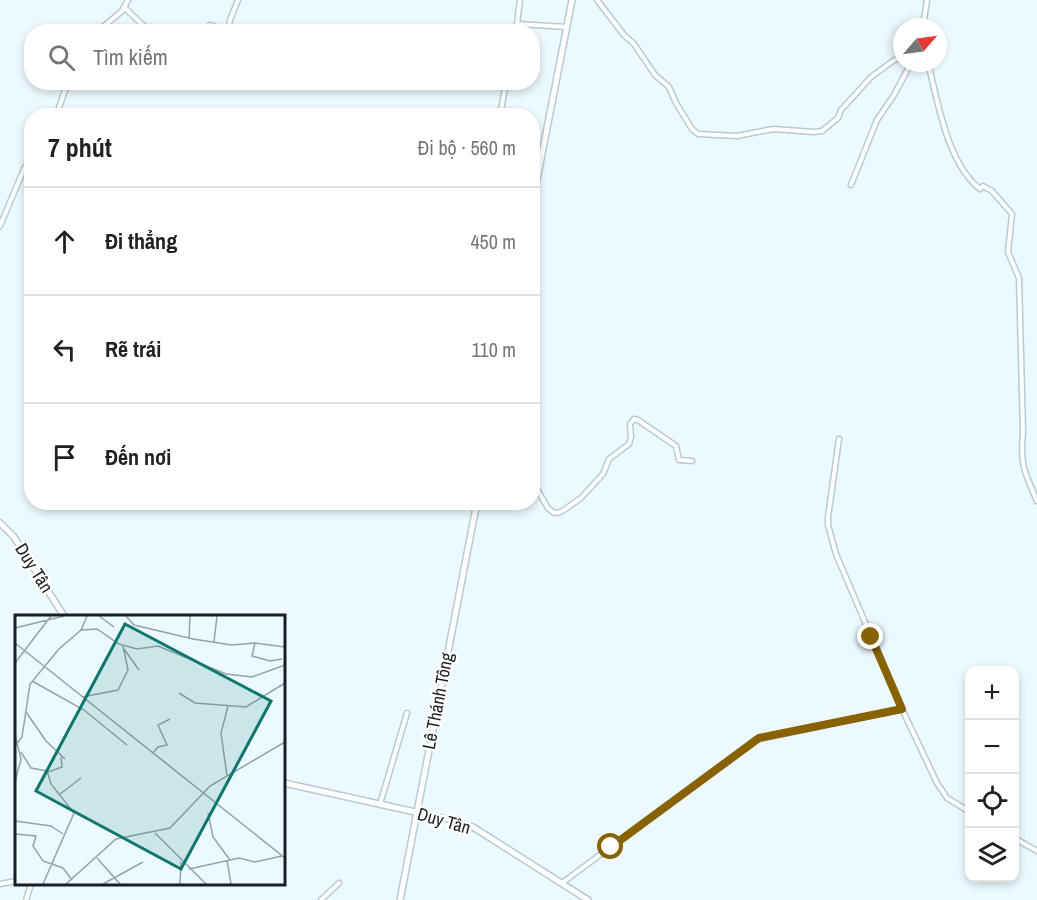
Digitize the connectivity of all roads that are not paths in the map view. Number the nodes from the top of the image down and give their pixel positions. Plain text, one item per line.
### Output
1 (128, 0) edge
2 (238, 0) edge
3 (520, 0) edge
4 (572, 0) edge
5 (597, 0) edge
6 (927, 0) edge
7 (125, 8) junction
8 (924, 18) edge
9 (106, 24) edge
10 (142, 24) edge
11 (229, 24) edge
12 (518, 24) edge
13 (540, 25) edge
14 (566, 27) junction
15 (893, 60) edge
16 (906, 72) edge
17 (930, 72) edge
18 (65, 90) edge
19 (505, 90) edge
20 (59, 108) edge
21 (501, 108) edge
22 (540, 163) edge
23 (24, 169) edge
24 (851, 185) dead end
25 (0, 226) edge
26 (839, 439) dead end
27 (692, 461) dead end
28 (540, 494) edge
29 (1037, 501) edge
30 (475, 510) edge
31 (0, 523) edge
32 (63, 615) edge
33 (902, 709) junction
34 (407, 713) dead end
35 (285, 783) edge
36 (380, 804) junction
37 (965, 810) edge
38 (417, 812) junction
39 (1019, 841) edge
40 (1037, 851) edge
41 (15, 881) edge
42 (339, 883) dead end
43 (562, 883) junction
44 (0, 884) edge
45 (31, 885) edge
46 (26, 900) edge
47 (321, 900) edge
48 (400, 900) edge
49 (588, 900) edge

1 - 7 street
2 - 11 street
3 - 12 street
4 - 14 street
5 - 15 street
6 - 8 street
7 - 9 street
7 - 10 street
13 - 14 street
14 - 22 street
16 - 24 street
17 - 29 street
18 - 20 street
19 - 21 street
23 - 25 street
26 - 33 street
27 - 28 street
30 - 38 street, Lê Thánh Tông
31 - 32 street, Duy Tân
33 - 37 street
33 - 43 street
34 - 36 street
35 - 36 street, Duy Tân
36 - 38 street, Duy Tân
38 - 43 street, Duy Tân
38 - 48 street, Lê Thánh Tông
39 - 40 street
41 - 44 street
42 - 47 street
43 - 49 street, Duy Tân
45 - 46 street

